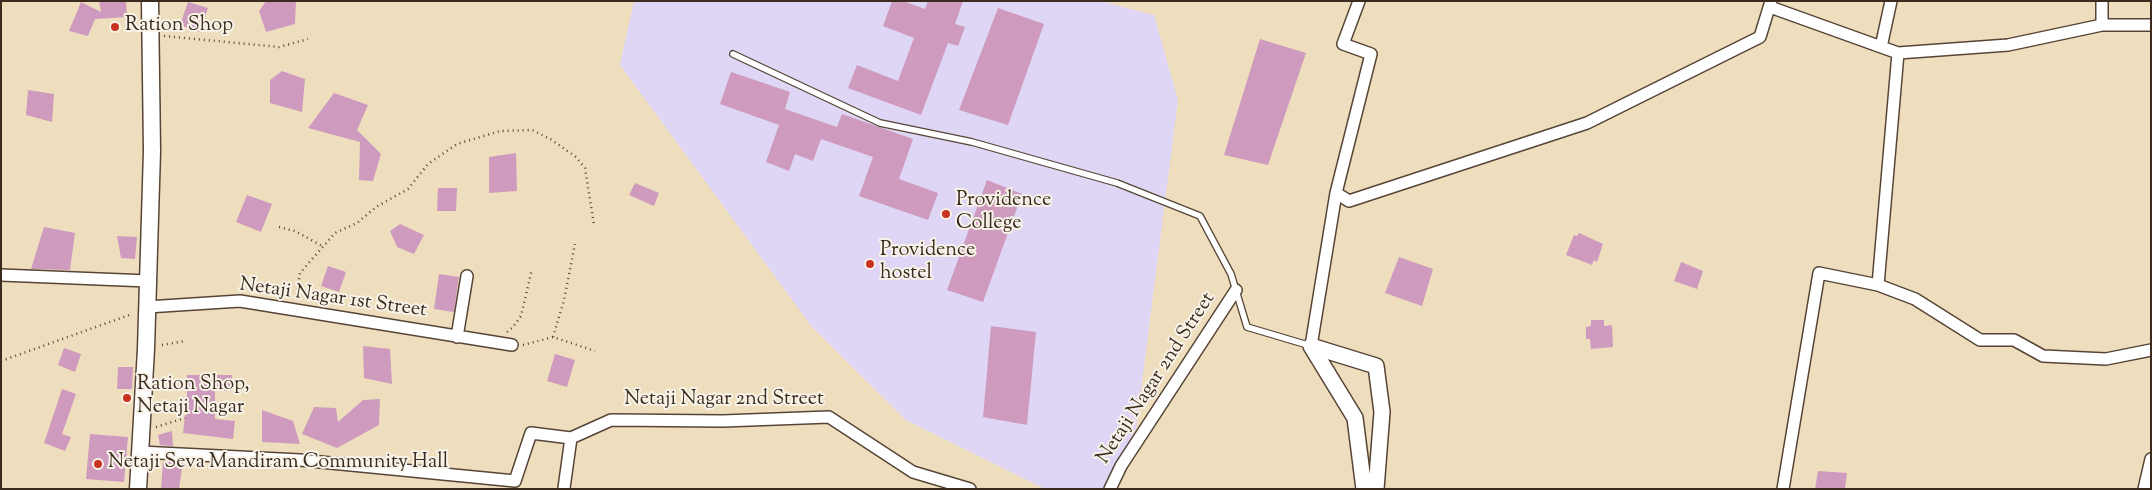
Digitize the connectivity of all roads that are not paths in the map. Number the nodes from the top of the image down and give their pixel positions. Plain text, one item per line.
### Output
1 (150, 1) edge
2 (1358, 1) edge
3 (1891, 1) edge
4 (2102, 1) edge
5 (1770, 4) edge
6 (2102, 25) junction
7 (2151, 26) edge
8 (1881, 47) junction
9 (1898, 53) junction
10 (733, 54) dead end
11 (1336, 194) junction
12 (1, 275) edge
13 (467, 276) dead end
14 (148, 282) junction
15 (1878, 285) junction
16 (1236, 290) junction
17 (147, 308) junction
18 (457, 336) junction
19 (512, 345) road end
20 (1311, 346) junction
21 (2151, 350) edge
22 (571, 438) junction
23 (140, 452) junction
24 (2151, 459) edge
25 (936, 484) edge
26 (564, 488) edge
27 (138, 489) edge
28 (970, 489) edge
29 (1110, 489) edge
30 (1364, 489) edge
31 (1376, 489) edge
32 (1783, 489) edge
33 (2144, 489) edge

1 - 14 main road
2 - 11 street
3 - 8 street
4 - 6 street
5 - 8 street
5 - 11 street
6 - 7 street
6 - 9 street
8 - 9 street
9 - 15 street
10 - 16 lane
11 - 20 street
12 - 14 street
13 - 18 street
14 - 17 main road
15 - 21 street
15 - 32 street
16 - 20 lane
16 - 29 street, Netaji Nagar 2nd Street
17 - 18 street, Netaji Nagar 1st Street
17 - 23 main road
18 - 19 street, Netaji Nagar 1st Street
20 - 30 street
20 - 31 street
22 - 23 street
22 - 25 street, Netaji Nagar 2nd Street
22 - 26 street
23 - 27 main road
24 - 33 street
25 - 28 street, Netaji Nagar 2nd Street

